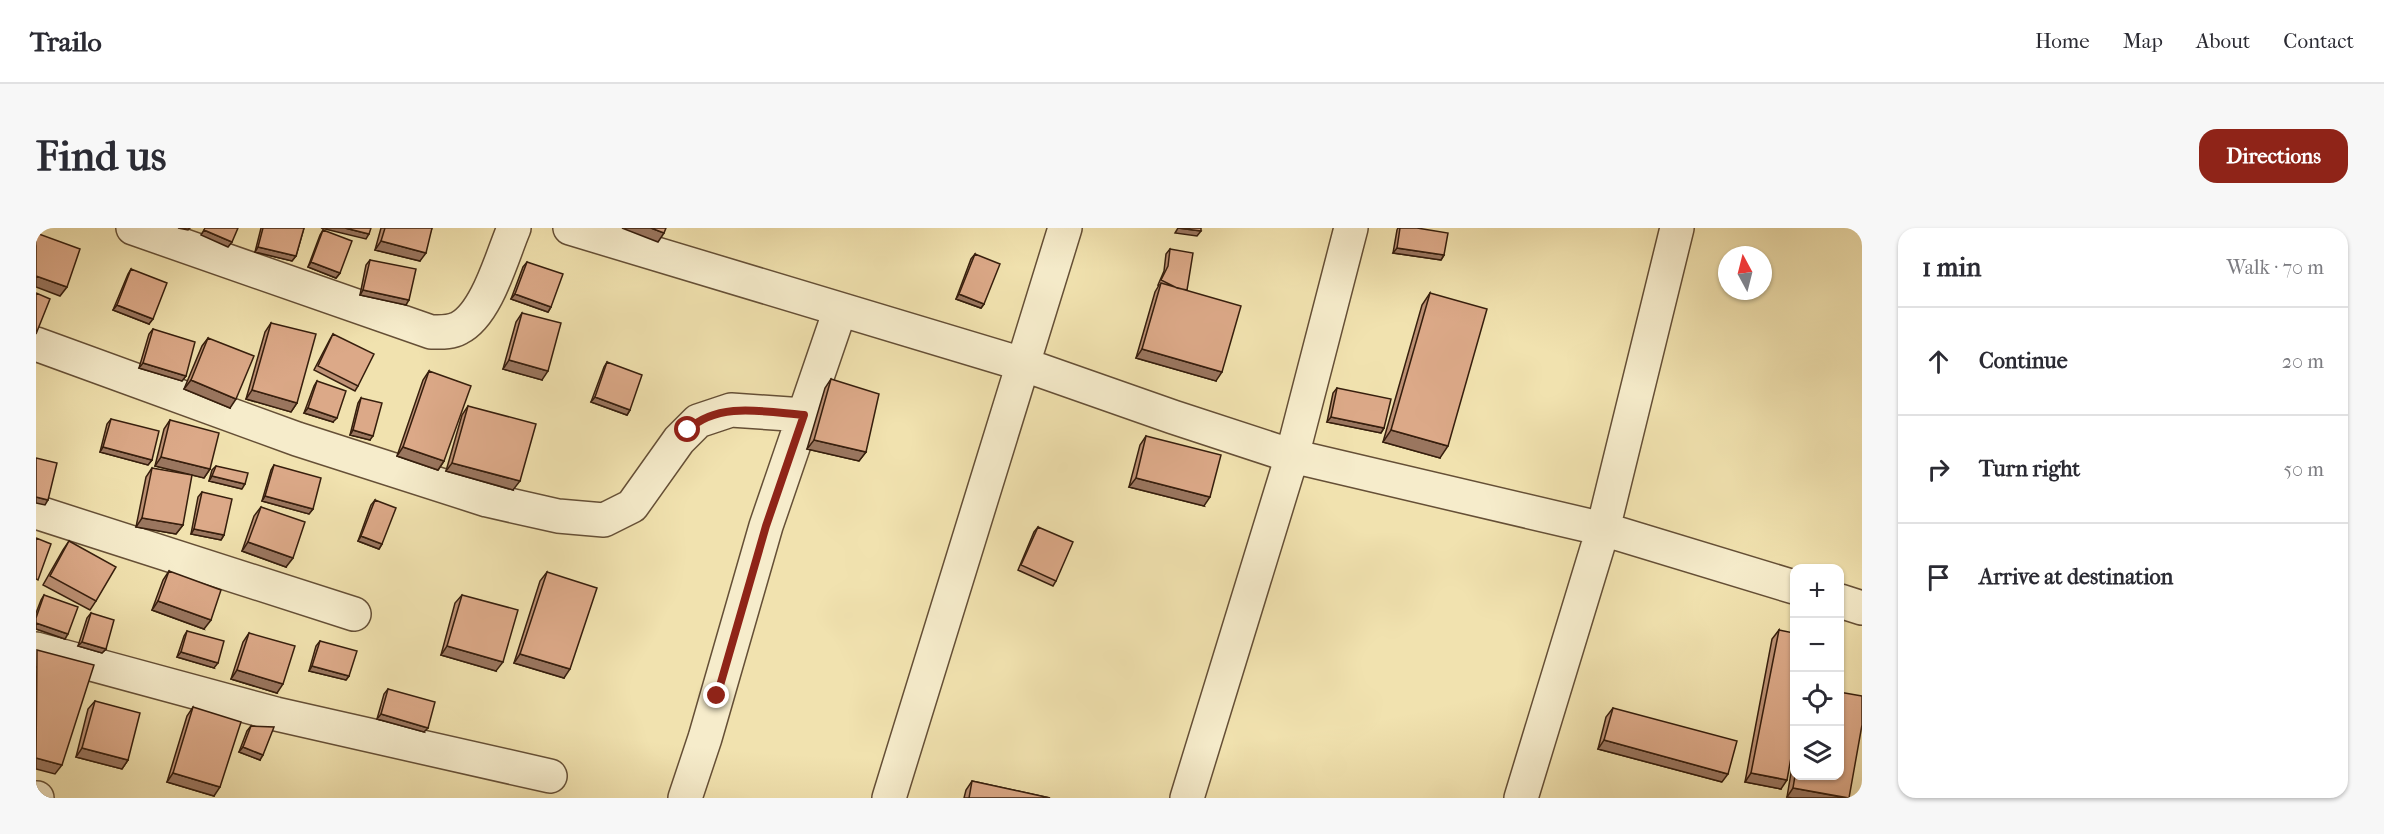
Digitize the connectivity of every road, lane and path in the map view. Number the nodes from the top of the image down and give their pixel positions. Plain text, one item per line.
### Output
1 (133, 228) edge
2 (514, 228) edge
3 (570, 228) edge
4 (1065, 228) edge
5 (1351, 228) edge
6 (1677, 228) edge
7 (840, 310) junction
8 (36, 344) edge
9 (1022, 364) junction
10 (804, 415) junction
11 (1292, 456) junction
12 (36, 512) edge
13 (1603, 529) junction
14 (1790, 587) edge
15 (1844, 603) edge
16 (1862, 608) edge
17 (354, 614) dead end
18 (36, 649) edge
19 (550, 776) dead end
20 (686, 798) edge
21 (889, 798) edge
22 (1187, 798) edge
23 (1521, 798) edge

1 - 2 street
3 - 7 street
4 - 9 street
5 - 11 street
6 - 13 street
7 - 9 street
7 - 10 street
8 - 10 street
9 - 11 street
9 - 21 street
10 - 20 street
11 - 13 street
11 - 22 street
12 - 17 street
13 - 14 street
13 - 23 street
15 - 16 street
18 - 19 street

